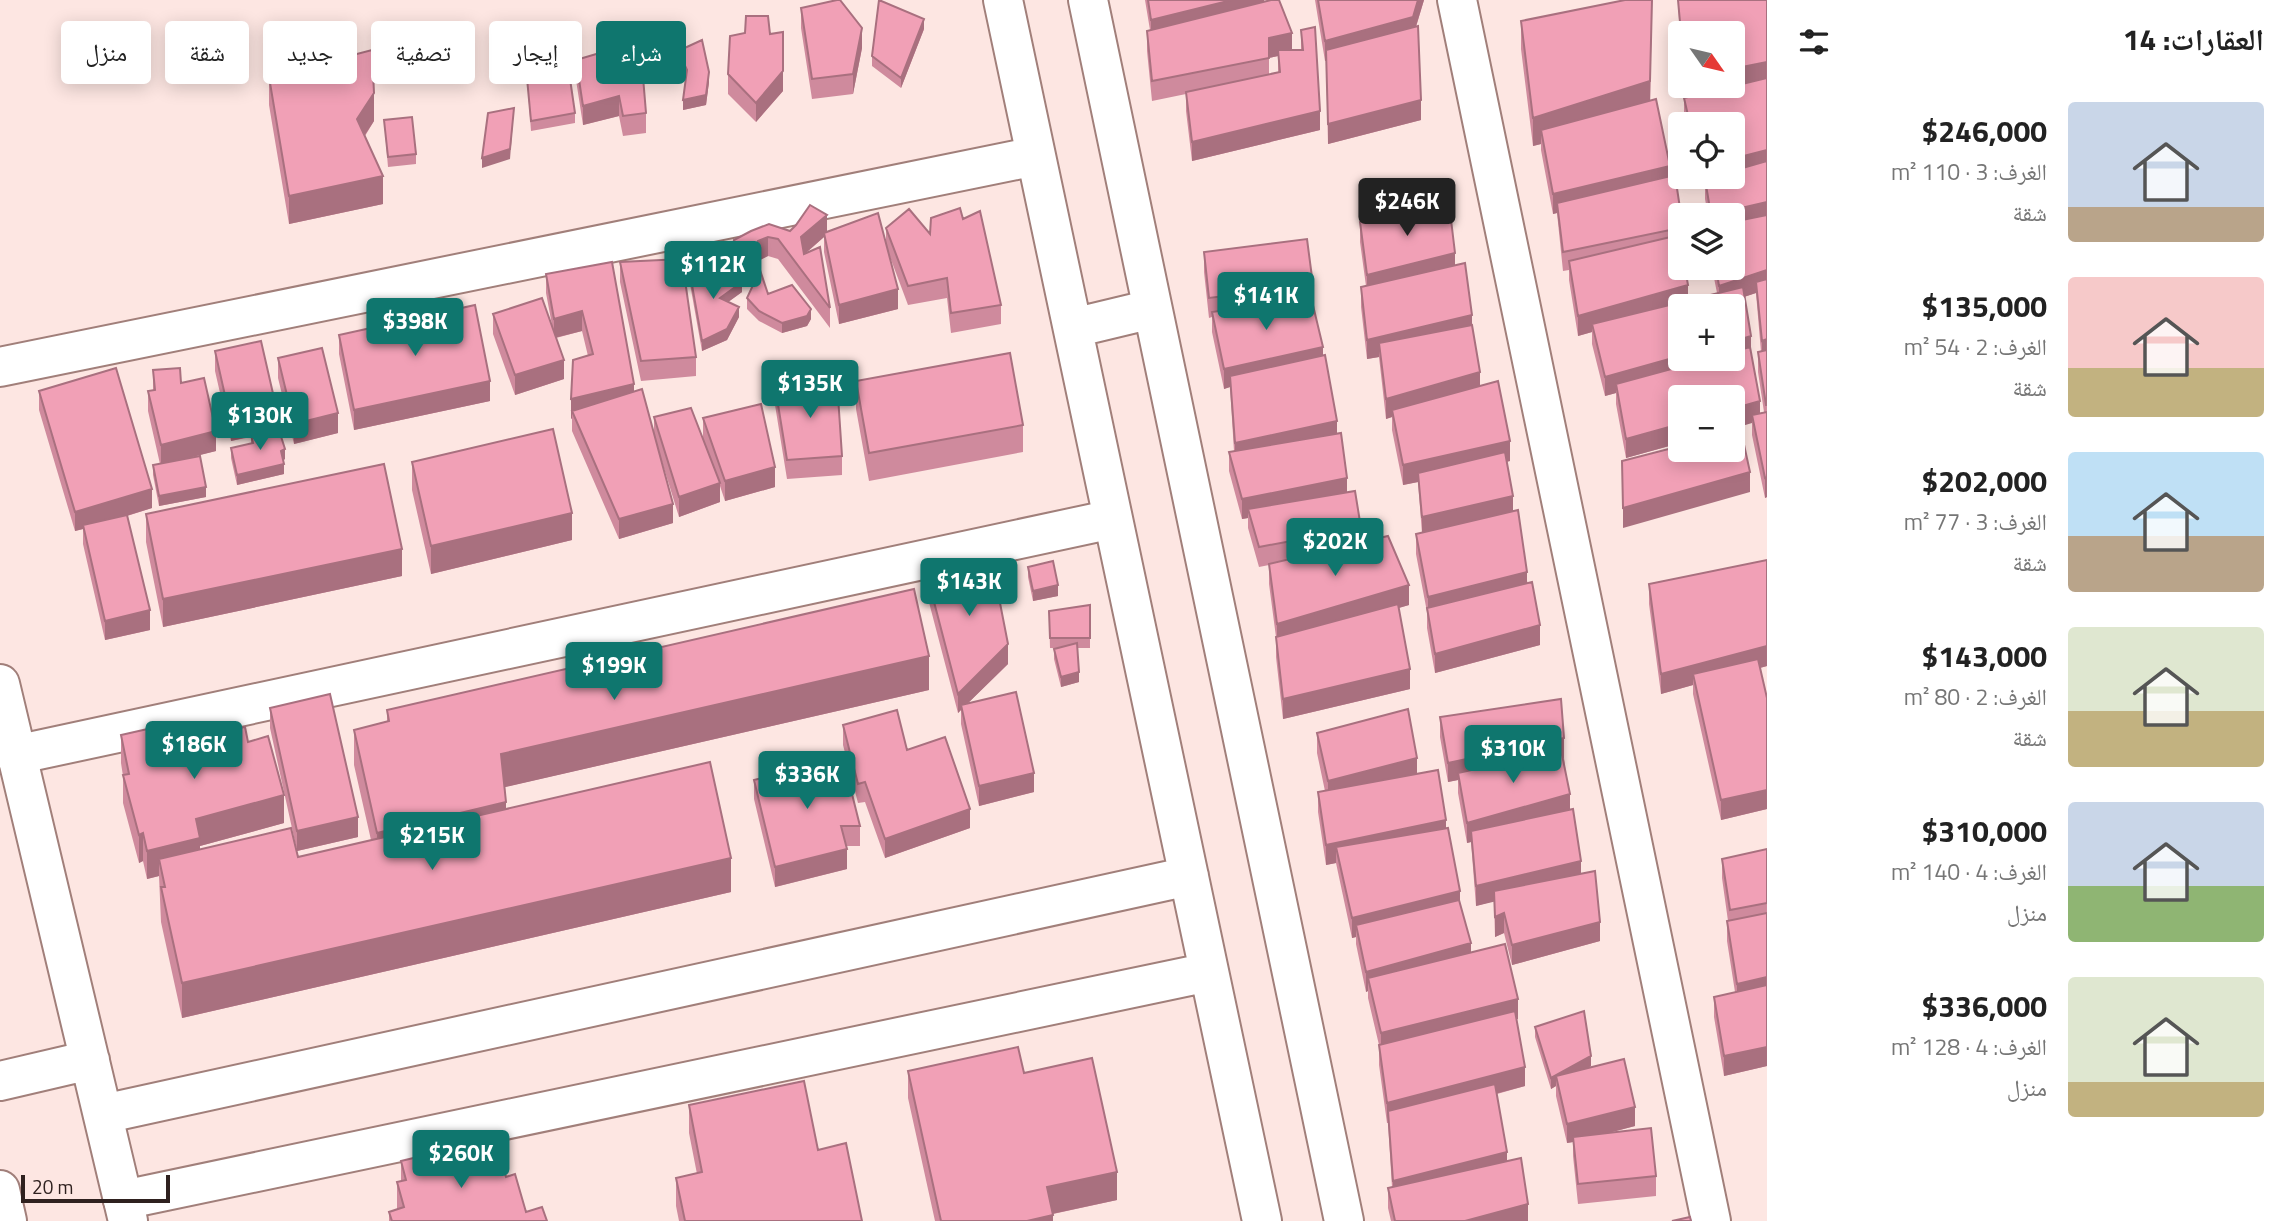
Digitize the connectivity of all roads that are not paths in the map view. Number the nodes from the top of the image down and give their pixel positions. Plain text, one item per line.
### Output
1 (1003, 0) edge
2 (1087, 0) edge
3 (1457, 0) edge
4 (1036, 156) junction
5 (1152, 309) junction
6 (1073, 328) junction
7 (0, 367) edge
8 (1113, 519) junction
9 (0, 684) edge
10 (15, 755) junction
11 (1189, 876) junction
12 (1209, 972) junction
13 (90, 1060) junction
14 (0, 1082) edge
15 (103, 1114) junction
16 (0, 1190) edge
17 (126, 1210) edge
18 (7, 1221) edge
19 (1262, 1221) edge
20 (1344, 1221) edge
21 (1711, 1221) edge

1 - 4 street
2 - 5 street
3 - 21 street
4 - 6 street
4 - 7 street
5 - 6 street
5 - 20 street
6 - 8 street
8 - 10 street
8 - 11 street
9 - 10 street
10 - 13 street
11 - 12 street
11 - 15 street
12 - 17 street
12 - 19 street
13 - 14 street
13 - 15 street
15 - 17 street
16 - 18 street

